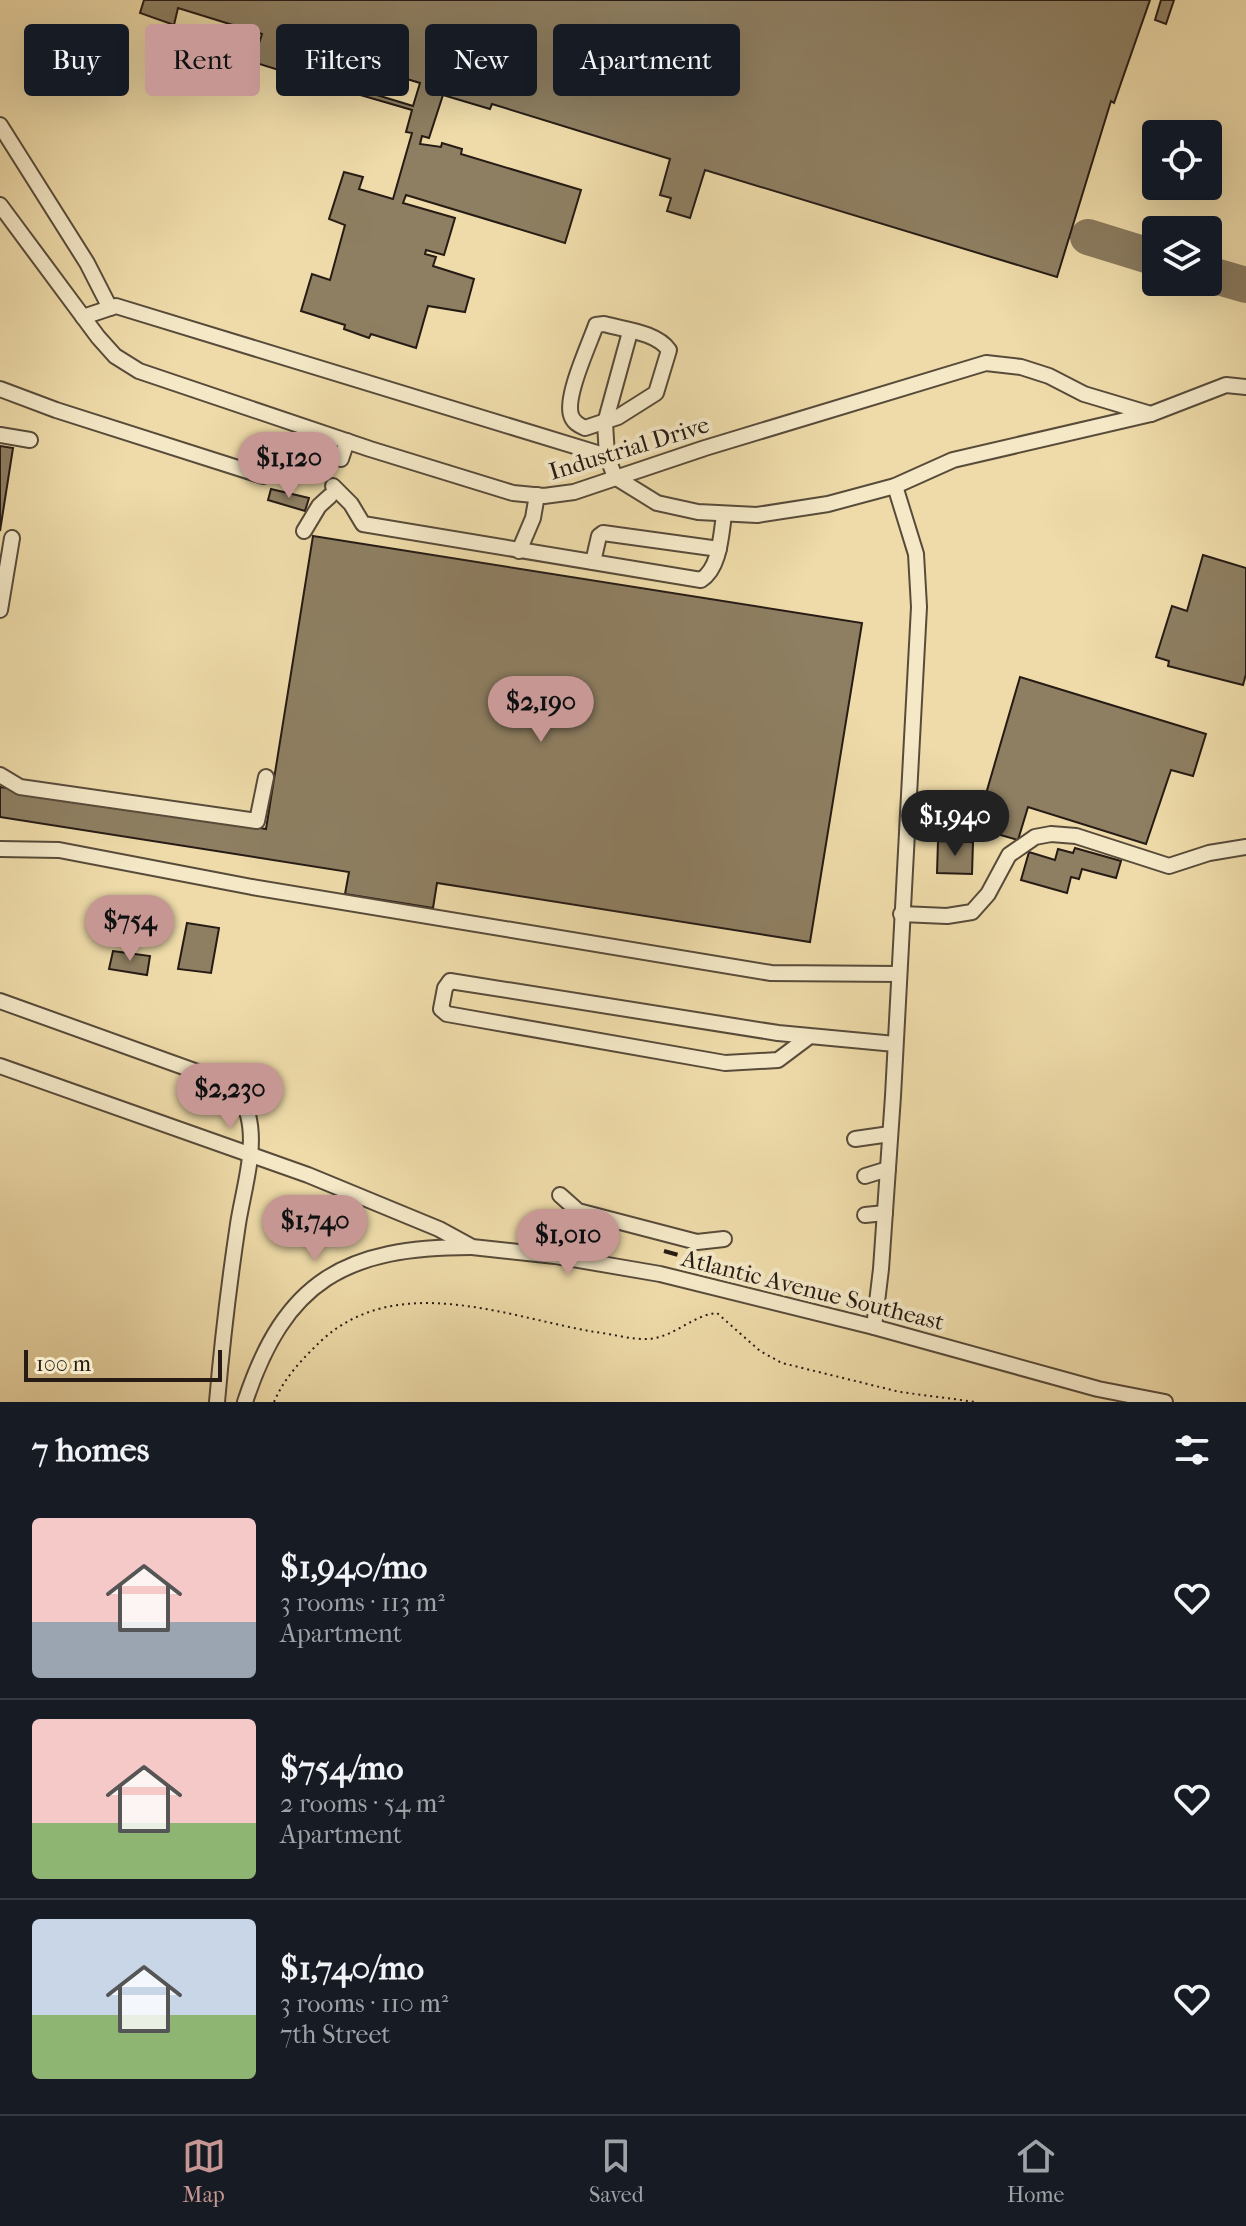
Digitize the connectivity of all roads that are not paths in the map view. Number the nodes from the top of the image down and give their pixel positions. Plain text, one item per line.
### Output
1 (0, 125) edge
2 (0, 205) edge
3 (110, 308) junction
4 (83, 317) junction
5 (630, 332) junction
6 (1246, 387) edge
7 (0, 389) edge
8 (1151, 414) junction
9 (605, 423) junction
10 (0, 435) edge
11 (30, 440) dead end
12 (347, 441) junction
13 (607, 456) junction
14 (341, 459) dead end
15 (263, 476) dead end
16 (615, 477) junction
17 (895, 486) junction
18 (537, 495) junction
19 (724, 515) junction
20 (304, 531) dead end
21 (12, 538) dead end
22 (719, 549) junction
23 (519, 551) junction
24 (593, 562) junction
25 (0, 610) edge
26 (0, 775) edge
27 (266, 777) dead end
28 (1246, 847) edge
29 (0, 849) edge
30 (901, 914) junction
31 (899, 974) junction
32 (0, 1001) edge
33 (810, 1036) junction
34 (895, 1044) junction
35 (0, 1066) edge
36 (890, 1134) junction
37 (855, 1139) dead end
38 (249, 1155) junction
39 (888, 1169) junction
40 (865, 1176) dead end
41 (579, 1192) dead end
42 (885, 1213) junction
43 (865, 1215) dead end
44 (724, 1239) dead end
45 (472, 1247) junction
46 (874, 1327) junction
47 (217, 1402) edge
48 (245, 1402) edge
49 (1165, 1402) edge

1 - 3 street
2 - 4 street, Industrial Drive
3 - 4 street
3 - 13 street
4 - 12 street, Industrial Drive
5 - 9 street
5 - 9 street
5 - 9 street
6 - 8 street
7 - 15 street
8 - 16 street, Industrial Drive
8 - 17 street
9 - 13 street
10 - 11 street
12 - 14 street
12 - 18 street, Industrial Drive
13 - 16 street
16 - 18 street, Industrial Drive
16 - 19 street
17 - 19 street
17 - 30 street
18 - 23 street
19 - 22 street
20 - 23 street
21 - 25 street
22 - 24 street
22 - 24 street
23 - 24 street
26 - 27 street
28 - 30 street
29 - 31 street
30 - 31 street
31 - 34 street
32 - 38 street
33 - 33 street
33 - 34 street
34 - 36 street
35 - 38 street, Atlantic Avenue Southeast
36 - 37 street
36 - 39 street
38 - 45 street, Atlantic Avenue Southeast
38 - 47 street
39 - 40 street
39 - 42 street
41 - 44 street
42 - 43 street
42 - 46 street
45 - 46 street, Atlantic Avenue Southeast
45 - 48 street
46 - 49 street, Atlantic Avenue Southeast

